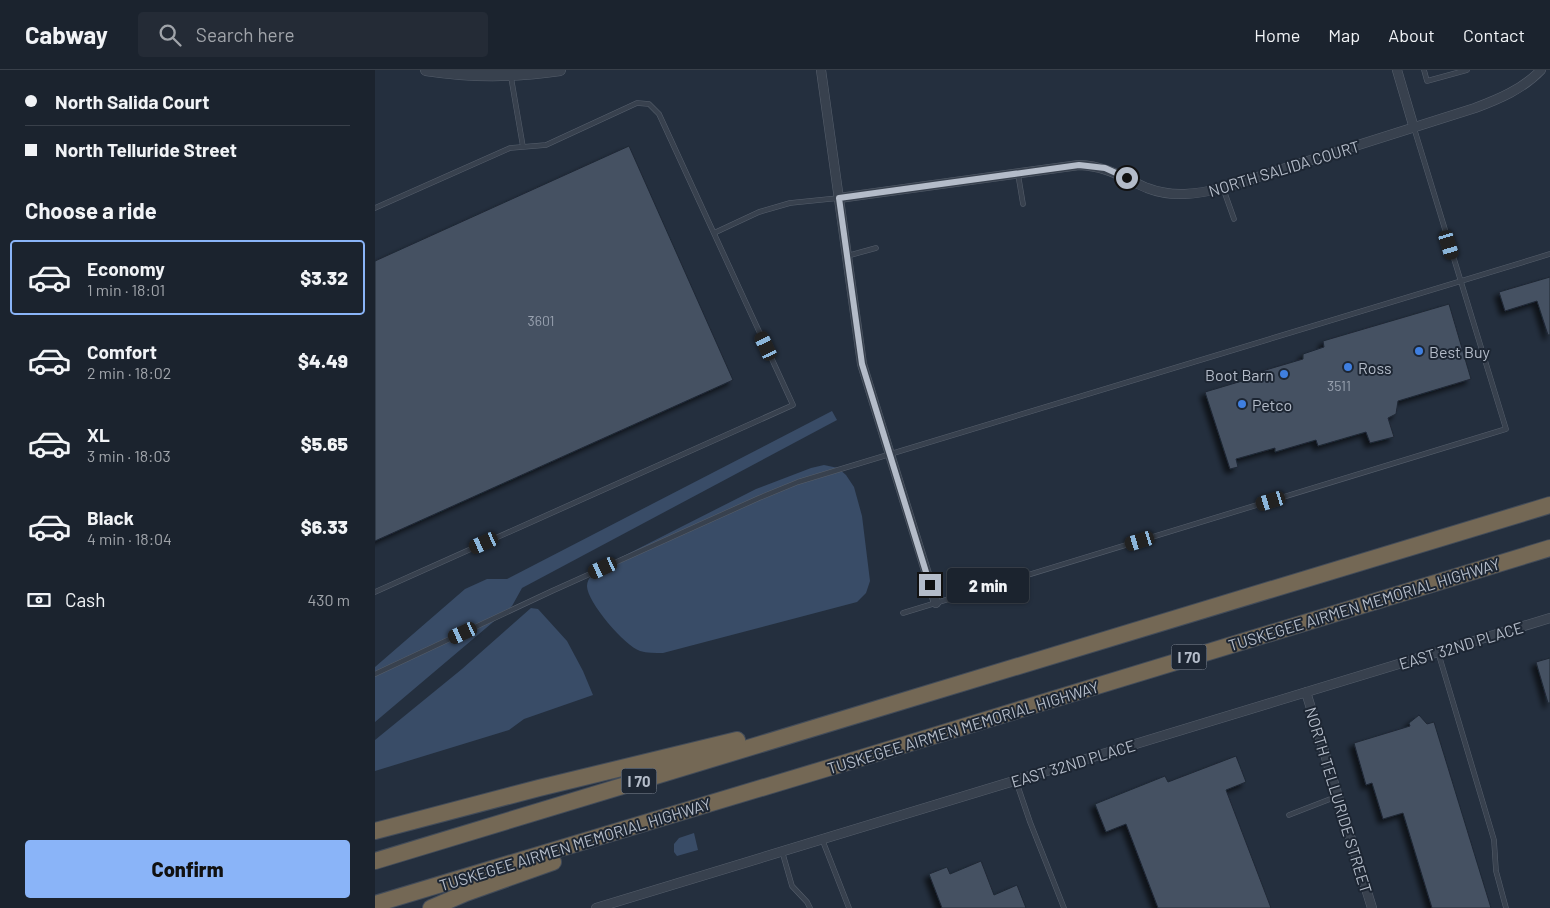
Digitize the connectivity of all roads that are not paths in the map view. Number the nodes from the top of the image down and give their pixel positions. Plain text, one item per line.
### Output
1 (425, 70) edge
2 (560, 70) edge
3 (821, 70) edge
4 (1397, 70) edge
5 (1424, 70) edge
6 (1467, 70) edge
7 (1541, 70) edge
8 (511, 76) junction
9 (1414, 128) junction
10 (523, 147) junction
11 (1018, 173) junction
12 (1223, 188) junction
13 (839, 198) junction
14 (1023, 204) dead end
15 (375, 208) edge
16 (1234, 218) dead end
17 (714, 233) junction
18 (876, 248) dead end
19 (1550, 254) edge
20 (847, 256) junction
21 (1460, 280) junction
22 (890, 453) junction
23 (1550, 505) edge
24 (1550, 548) edge
25 (375, 592) edge
26 (936, 603) junction
27 (903, 613) dead end
28 (1550, 618) edge
29 (1438, 652) junction
30 (375, 674) edge
31 (1306, 692) junction
32 (902, 700) junction
33 (828, 768) junction
34 (1015, 780) junction
35 (1337, 796) junction
36 (1289, 815) dead end
37 (375, 831) edge
38 (822, 839) junction
39 (782, 852) junction
40 (375, 861) edge
41 (375, 904) edge
42 (431, 908) edge
43 (596, 908) edge
44 (810, 908) edge
45 (849, 908) edge
46 (1064, 908) edge
47 (1373, 908) edge
48 (1506, 908) edge

1 - 8 street
2 - 8 street
3 - 13 street
4 - 9 street
5 - 6 lane
7 - 9 street, NORTH SALIDA COURT
8 - 10 lane
9 - 12 street, NORTH SALIDA COURT
9 - 21 lane
10 - 15 lane
10 - 17 lane
11 - 12 street, NORTH SALIDA COURT
11 - 13 street, NORTH SALIDA COURT
11 - 14 lane
12 - 16 lane
13 - 17 lane
13 - 20 street
17 - 25 lane
18 - 20 lane
19 - 21 lane
20 - 22 street
21 - 22 lane
21 - 26 lane
22 - 26 street
22 - 30 lane
23 - 32 highway, I 70
24 - 33 highway, TUSKEGEE AIRMEN MEMORIAL HIGHWAY / I 70
26 - 27 lane
28 - 29 street, EAST 32ND PLACE
29 - 31 street, EAST 32ND PLACE
29 - 48 lane
31 - 34 street, EAST 32ND PLACE
31 - 35 street, NORTH TELLURIDE STREET
32 - 37 highway
32 - 40 highway, I 70
33 - 41 highway, TUSKEGEE AIRMEN MEMORIAL HIGHWAY / I 70
33 - 42 highway
34 - 38 street, EAST 32ND PLACE
34 - 46 lane
35 - 36 lane
35 - 47 street, NORTH TELLURIDE STREET
38 - 39 street, EAST 32ND PLACE
38 - 45 lane
39 - 43 street, EAST 32ND PLACE
39 - 44 lane

